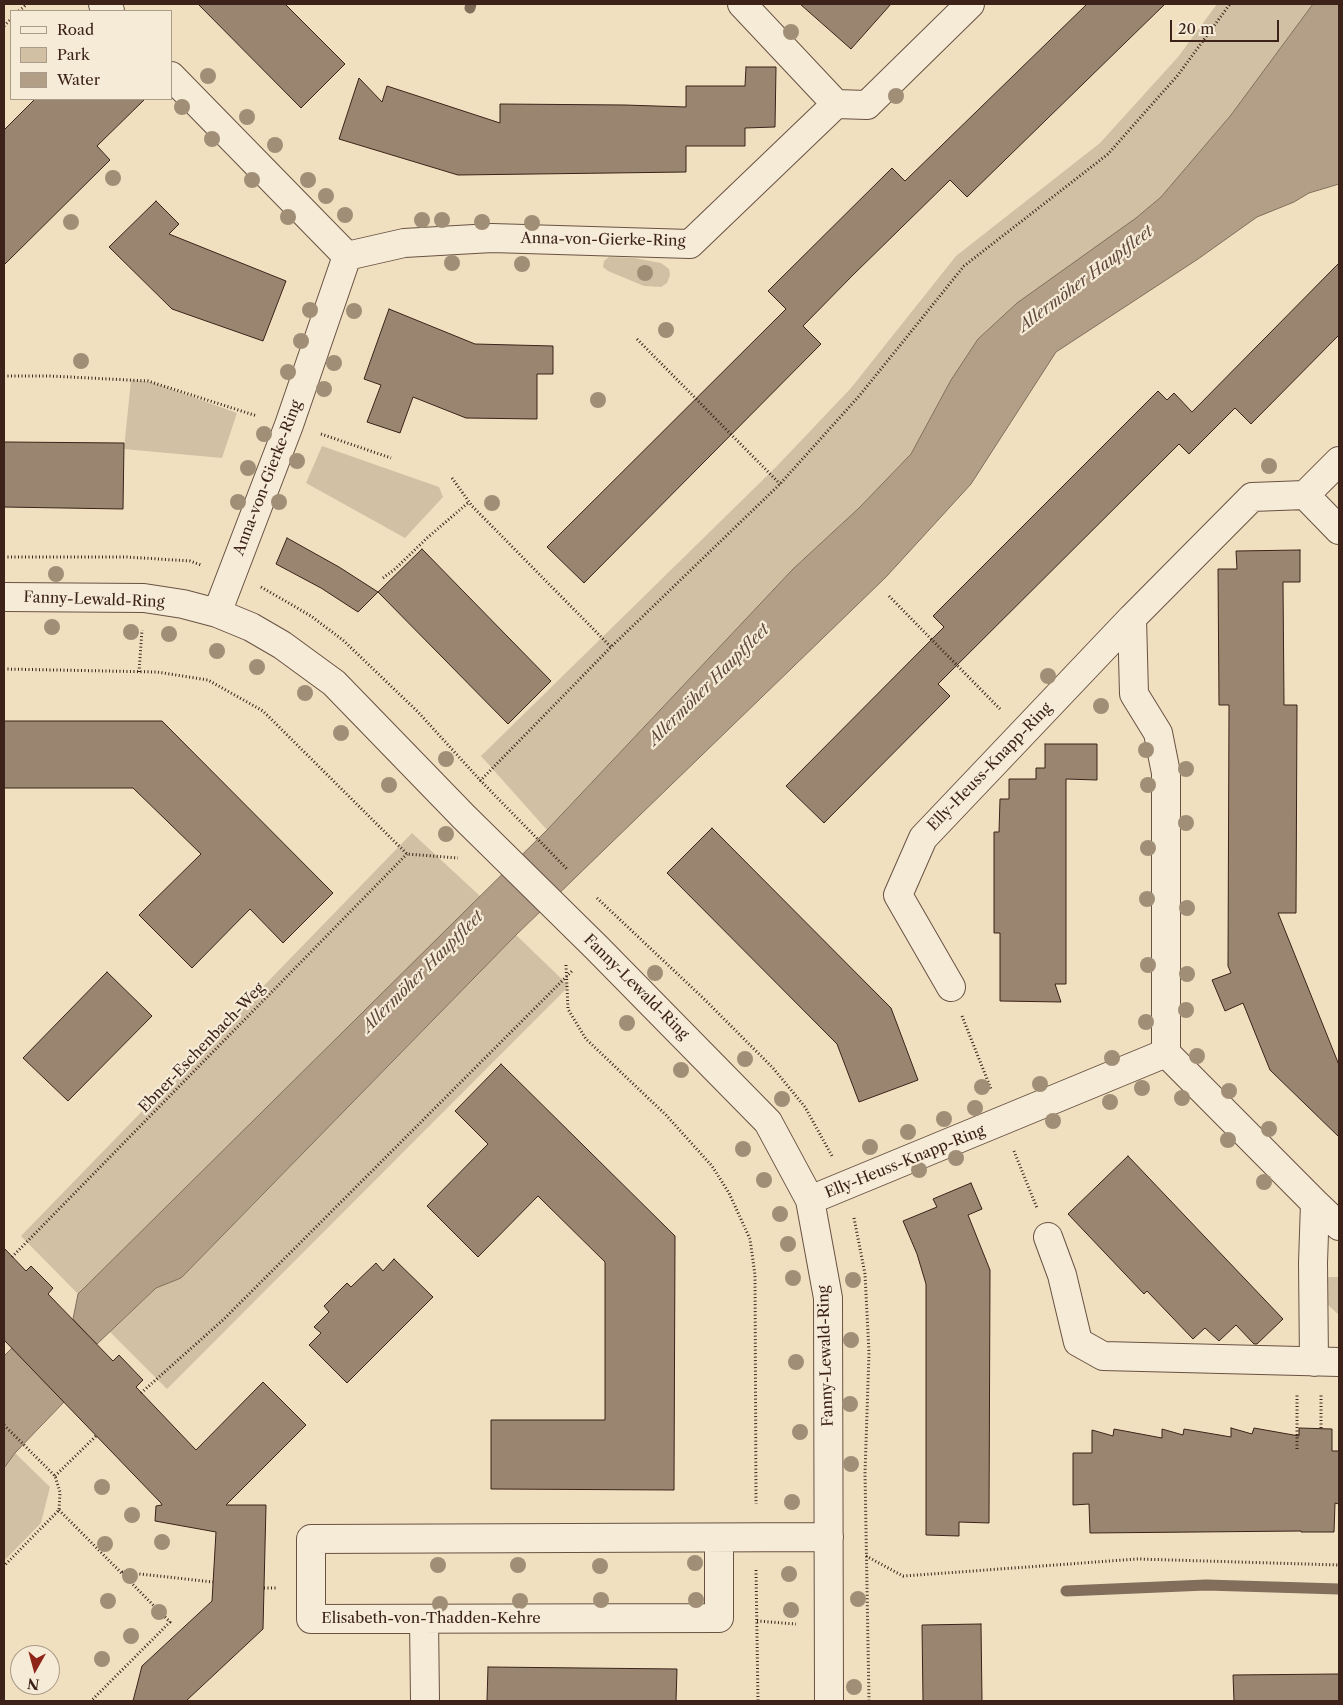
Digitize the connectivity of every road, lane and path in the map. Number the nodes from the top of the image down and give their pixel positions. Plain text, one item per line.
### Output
1 (742, 4) edge
2 (970, 4) edge
3 (1230, 4) edge
4 (172, 77) edge
5 (836, 104) junction
6 (346, 256) junction
7 (637, 339) dead end
8 (4, 376) edge
9 (248, 413) dead end
10 (1339, 461) edge
11 (452, 478) dead end
12 (780, 484) junction
13 (1305, 495) junction
14 (469, 502) junction
15 (1339, 530) edge
16 (383, 578) dead end
17 (889, 596) dead end
18 (4, 597) edge
19 (144, 598) junction
20 (217, 614) junction
21 (1132, 618) junction
22 (611, 647) junction
23 (4, 669) edge
24 (139, 672) junction
25 (1024, 733) junction
26 (494, 766) dead end
27 (520, 822) dead end
28 (408, 854) junction
29 (459, 858) dead end
30 (572, 874) dead end
31 (622, 921) dead end
32 (597, 948) junction
33 (565, 962) dead end
34 (567, 976) junction
35 (951, 988) joint
36 (1166, 1053) junction
37 (1003, 1122) junction
38 (810, 1200) junction
39 (1315, 1202) junction
40 (1339, 1226) edge
41 (1048, 1237) joint
42 (12, 1257) dead end
43 (1317, 1362) edge
44 (141, 1393) dead end
45 (4, 1425) edge
46 (96, 1436) dead end
47 (1297, 1449) dead end
48 (55, 1476) junction
49 (59, 1510) junction
50 (756, 1537) junction
51 (829, 1537) junction
52 (719, 1538) junction
53 (1339, 1565) edge
54 (4, 1566) edge
55 (120, 1572) junction
56 (213, 1582) dead end
57 (424, 1619) junction
58 (757, 1621) junction
59 (828, 1626) junction
60 (91, 1701) edge
61 (425, 1701) edge
62 (758, 1701) edge
63 (829, 1701) edge

1 - 5 street
2 - 5 street
3 - 12 path
4 - 6 street
5 - 6 street, Anna-von-Gierke-Ring
6 - 20 street, Anna-von-Gierke-Ring
7 - 12 path
8 - 9 path
10 - 13 street
11 - 14 path
12 - 22 path
13 - 15 street
13 - 21 street, Elly-Heuss-Knapp-Ring
14 - 16 path
14 - 22 path
17 - 25 path
18 - 19 street, Fanny-Lewald-Ring
19 - 20 street, Fanny-Lewald-Ring
19 - 24 path
20 - 32 street, Fanny-Lewald-Ring
21 - 25 street, Elly-Heuss-Knapp-Ring
21 - 36 street
22 - 26 path
23 - 24 path
24 - 28 path
25 - 35 street, Elly-Heuss-Knapp-Ring
27 - 30 path
28 - 29 path
28 - 42 path, Ebner-Eschenbach-Weg
31 - 32 path
32 - 34 path
32 - 38 street, Fanny-Lewald-Ring
33 - 34 path
34 - 44 path
34 - 50 path
35 - 37 path
36 - 37 street, Elly-Heuss-Knapp-Ring
36 - 39 street
37 - 38 street, Elly-Heuss-Knapp-Ring
37 - 41 path
38 - 51 street, Fanny-Lewald-Ring
39 - 40 street
39 - 43 street
41 - 43 street
43 - 47 path
45 - 48 path
46 - 48 path
48 - 49 path
49 - 54 path
49 - 55 path
50 - 51 street, Elisabeth-von-Thadden-Kehre
50 - 52 street, Elisabeth-von-Thadden-Kehre
50 - 58 path
51 - 53 path
51 - 59 street, Fanny-Lewald-Ring
52 - 57 street, Elisabeth-von-Thadden-Kehre
52 - 57 street, Elisabeth-von-Thadden-Kehre
55 - 56 path
55 - 60 path
57 - 61 street
58 - 59 path
58 - 62 path
59 - 63 street, Fanny-Lewald-Ring

